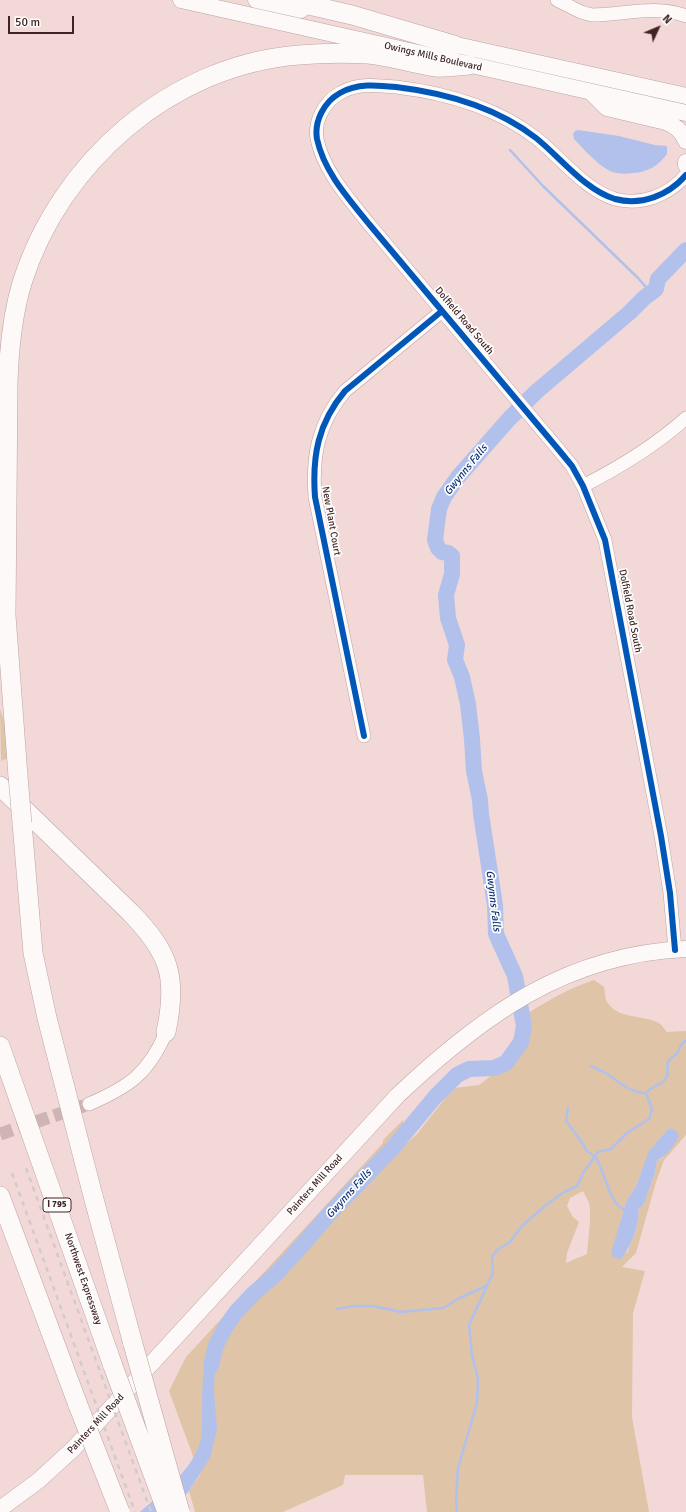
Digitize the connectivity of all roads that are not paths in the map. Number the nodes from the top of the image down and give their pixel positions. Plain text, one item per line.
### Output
1 (181, 0) edge
2 (256, 0) edge
3 (287, 0) edge
4 (557, 0) edge
5 (211, 7) junction
6 (686, 16) edge
7 (454, 44) junction
8 (469, 65) junction
9 (591, 92) junction
10 (686, 96) edge
11 (686, 103) edge
12 (686, 113) edge
13 (686, 141) edge
14 (686, 175) edge
15 (442, 310) junction
16 (686, 418) edge
17 (583, 486) junction
18 (0, 536) edge
19 (6, 615) junction
20 (364, 736) dead end
21 (0, 786) edge
22 (681, 950) edge
23 (166, 1032) joint
24 (0, 1046) edge
25 (89, 1104) tunnel mouth
26 (0, 1196) edge
27 (0, 1509) edge
28 (120, 1512) edge
29 (167, 1512) edge
30 (180, 1512) edge

1 - 5 main road, Owings Mills Boulevard
2 - 7 main road, Owings Mills Boulevard
3 - 7 highway
4 - 6 street
5 - 8 main road, Owings Mills Boulevard
5 - 11 main road
7 - 10 main road, Owings Mills Boulevard
8 - 9 main road, Owings Mills Boulevard
8 - 19 highway
9 - 12 main road, Owings Mills Boulevard
9 - 13 main road
14 - 15 street, Dolfield Road South
15 - 17 street, Dolfield Road South
15 - 20 street, New Plant Court
16 - 17 street
17 - 22 street, Dolfield Road South
18 - 19 highway
19 - 30 highway, bridge
21 - 23 highway
22 - 27 main road, Painters Mill Road
23 - 25 street
24 - 29 highway, Northwest Expressway / I 795, bridge
26 - 28 highway, bridge

